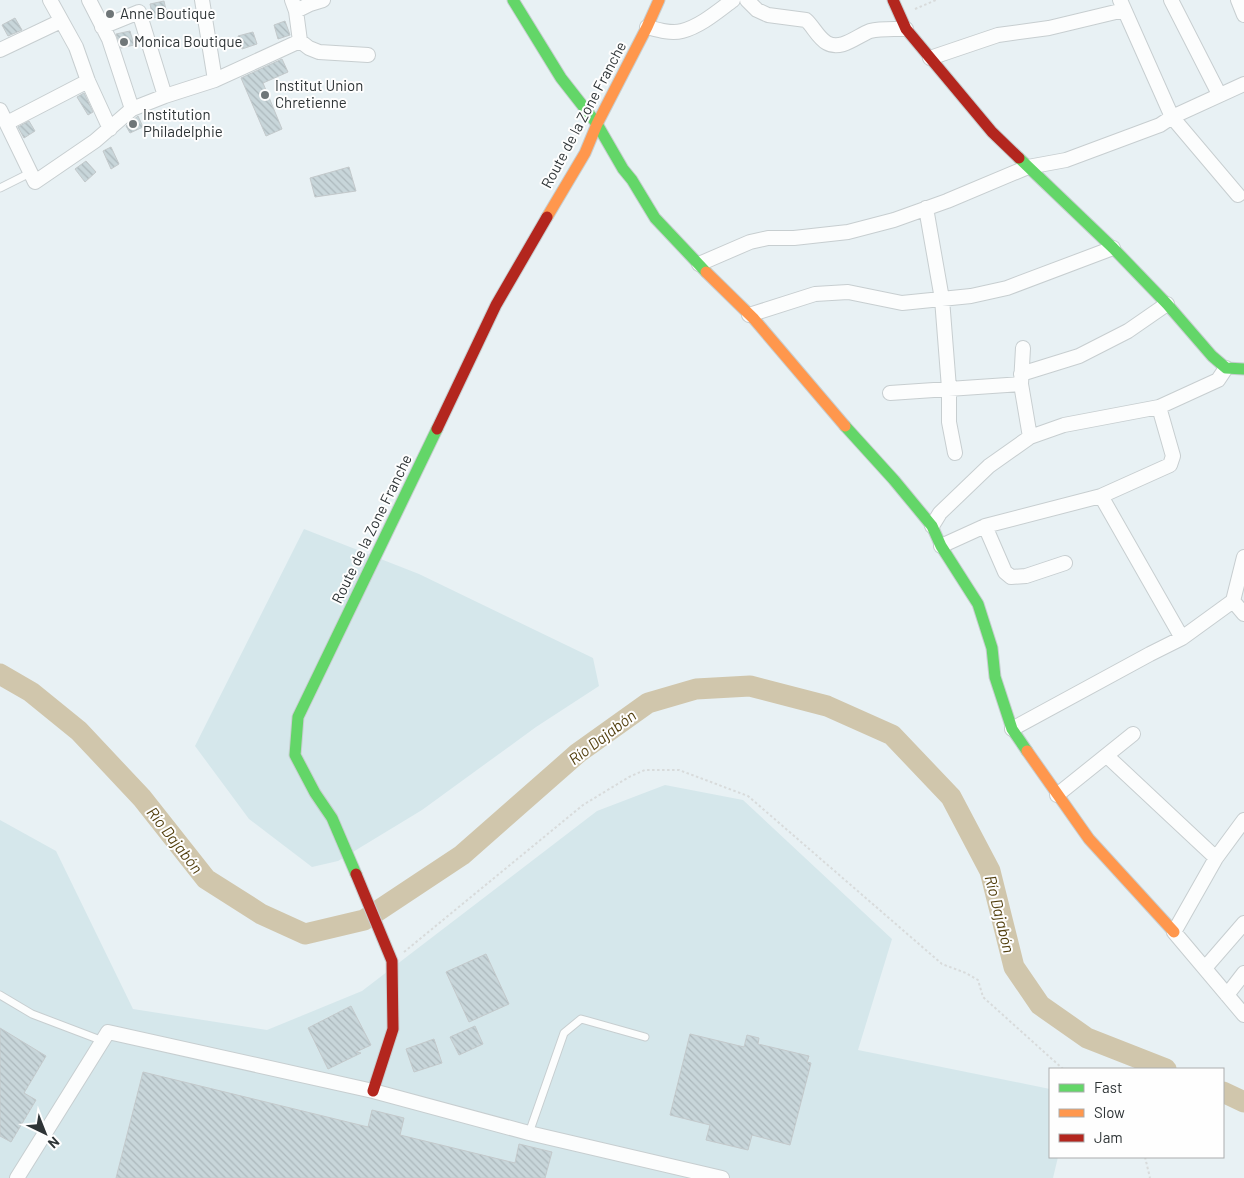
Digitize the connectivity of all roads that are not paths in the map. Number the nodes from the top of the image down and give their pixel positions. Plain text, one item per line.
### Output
1 (50, 0) edge
2 (88, 0) edge
3 (202, 0) edge
4 (323, 0) edge
5 (513, 0) edge
6 (659, 0) edge
7 (733, 0) edge
8 (747, 0) edge
9 (893, 0) edge
10 (1171, 0) edge
11 (1238, 0) edge
12 (1122, 5) edge
13 (138, 6) edge
14 (294, 6) edge
15 (1244, 15) edge
16 (61, 21) junction
17 (647, 27) junction
18 (102, 28) junction
19 (906, 29) junction
20 (300, 41) junction
21 (0, 50) edge
22 (368, 55) dead end
23 (930, 58) junction
24 (215, 80) junction
25 (88, 82) junction
26 (1244, 84) edge
27 (1220, 94) junction
28 (165, 96) junction
29 (132, 109) junction
30 (3, 116) edge
31 (1172, 117) junction
32 (597, 124) junction
33 (110, 129) junction
34 (1028, 168) junction
35 (30, 173) junction
36 (0, 188) edge
37 (1238, 195) dead end
38 (926, 208) junction
39 (1113, 248) junction
40 (699, 264) junction
41 (942, 299) junction
42 (1167, 304) junction
43 (749, 315) junction
44 (1022, 348) dead end
45 (1226, 368) junction
46 (1244, 369) edge
47 (1021, 379) junction
48 (949, 388) junction
49 (890, 393) dead end
50 (1159, 407) junction
51 (1030, 437) junction
52 (955, 453) dead end
53 (1101, 496) junction
54 (932, 526) junction
55 (985, 526) junction
56 (941, 546) junction
57 (1244, 558) edge
58 (1065, 562) dead end
59 (1233, 601) junction
60 (1244, 614) edge
61 (1182, 638) junction
62 (1012, 729) junction
63 (1133, 734) dead end
64 (1107, 756) junction
65 (1057, 795) junction
66 (1244, 820) edge
67 (1216, 858) junction
68 (1244, 923) edge
69 (1174, 932) junction
70 (1205, 968) junction
71 (1244, 973) edge
72 (0, 995) edge
73 (1227, 995) junction
74 (1244, 1015) edge
75 (645, 1037) dead end
76 (103, 1041) junction
77 (373, 1091) junction
78 (529, 1133) junction
79 (17, 1178) edge
80 (722, 1178) edge

1 - 16 street
2 - 18 street
3 - 24 street
4 - 14 street
5 - 32 street
6 - 17 street, Route de la Zone Franche
7 - 17 street
8 - 19 street
9 - 19 street
10 - 27 street
11 - 15 street
12 - 23 street
12 - 31 street
13 - 18 street
13 - 28 street
14 - 20 street
16 - 21 street
16 - 25 street
17 - 32 street, Route de la Zone Franche
18 - 29 street
19 - 23 street
20 - 22 street
20 - 24 street
23 - 34 street
24 - 28 street
25 - 30 street
25 - 33 street
26 - 27 street
27 - 31 street
28 - 29 street
29 - 33 street
30 - 35 street
31 - 34 street
31 - 37 street
32 - 40 street
32 - 77 street, Route de la Zone Franche
33 - 35 street
34 - 38 street
34 - 39 street
35 - 36 lane
38 - 40 street
38 - 41 street
39 - 41 street
39 - 42 street
40 - 43 street
41 - 43 street
41 - 48 street
42 - 45 street
42 - 47 street
43 - 54 street
44 - 47 street
45 - 46 street
45 - 50 street
47 - 48 street
47 - 51 street
48 - 49 street
48 - 52 street
50 - 51 street
50 - 53 street
51 - 54 street
53 - 55 street
53 - 61 street
54 - 56 street
55 - 56 street
55 - 58 street
56 - 62 street
57 - 59 street
59 - 60 street
59 - 61 street
61 - 62 street
62 - 65 street
63 - 64 street
64 - 65 street
64 - 67 street
65 - 69 street
66 - 67 street
67 - 69 street
68 - 70 street
69 - 70 street
70 - 73 street
71 - 73 street
72 - 76 lane
73 - 74 street
75 - 78 lane
76 - 77 street
76 - 79 street
77 - 78 street
78 - 80 street

